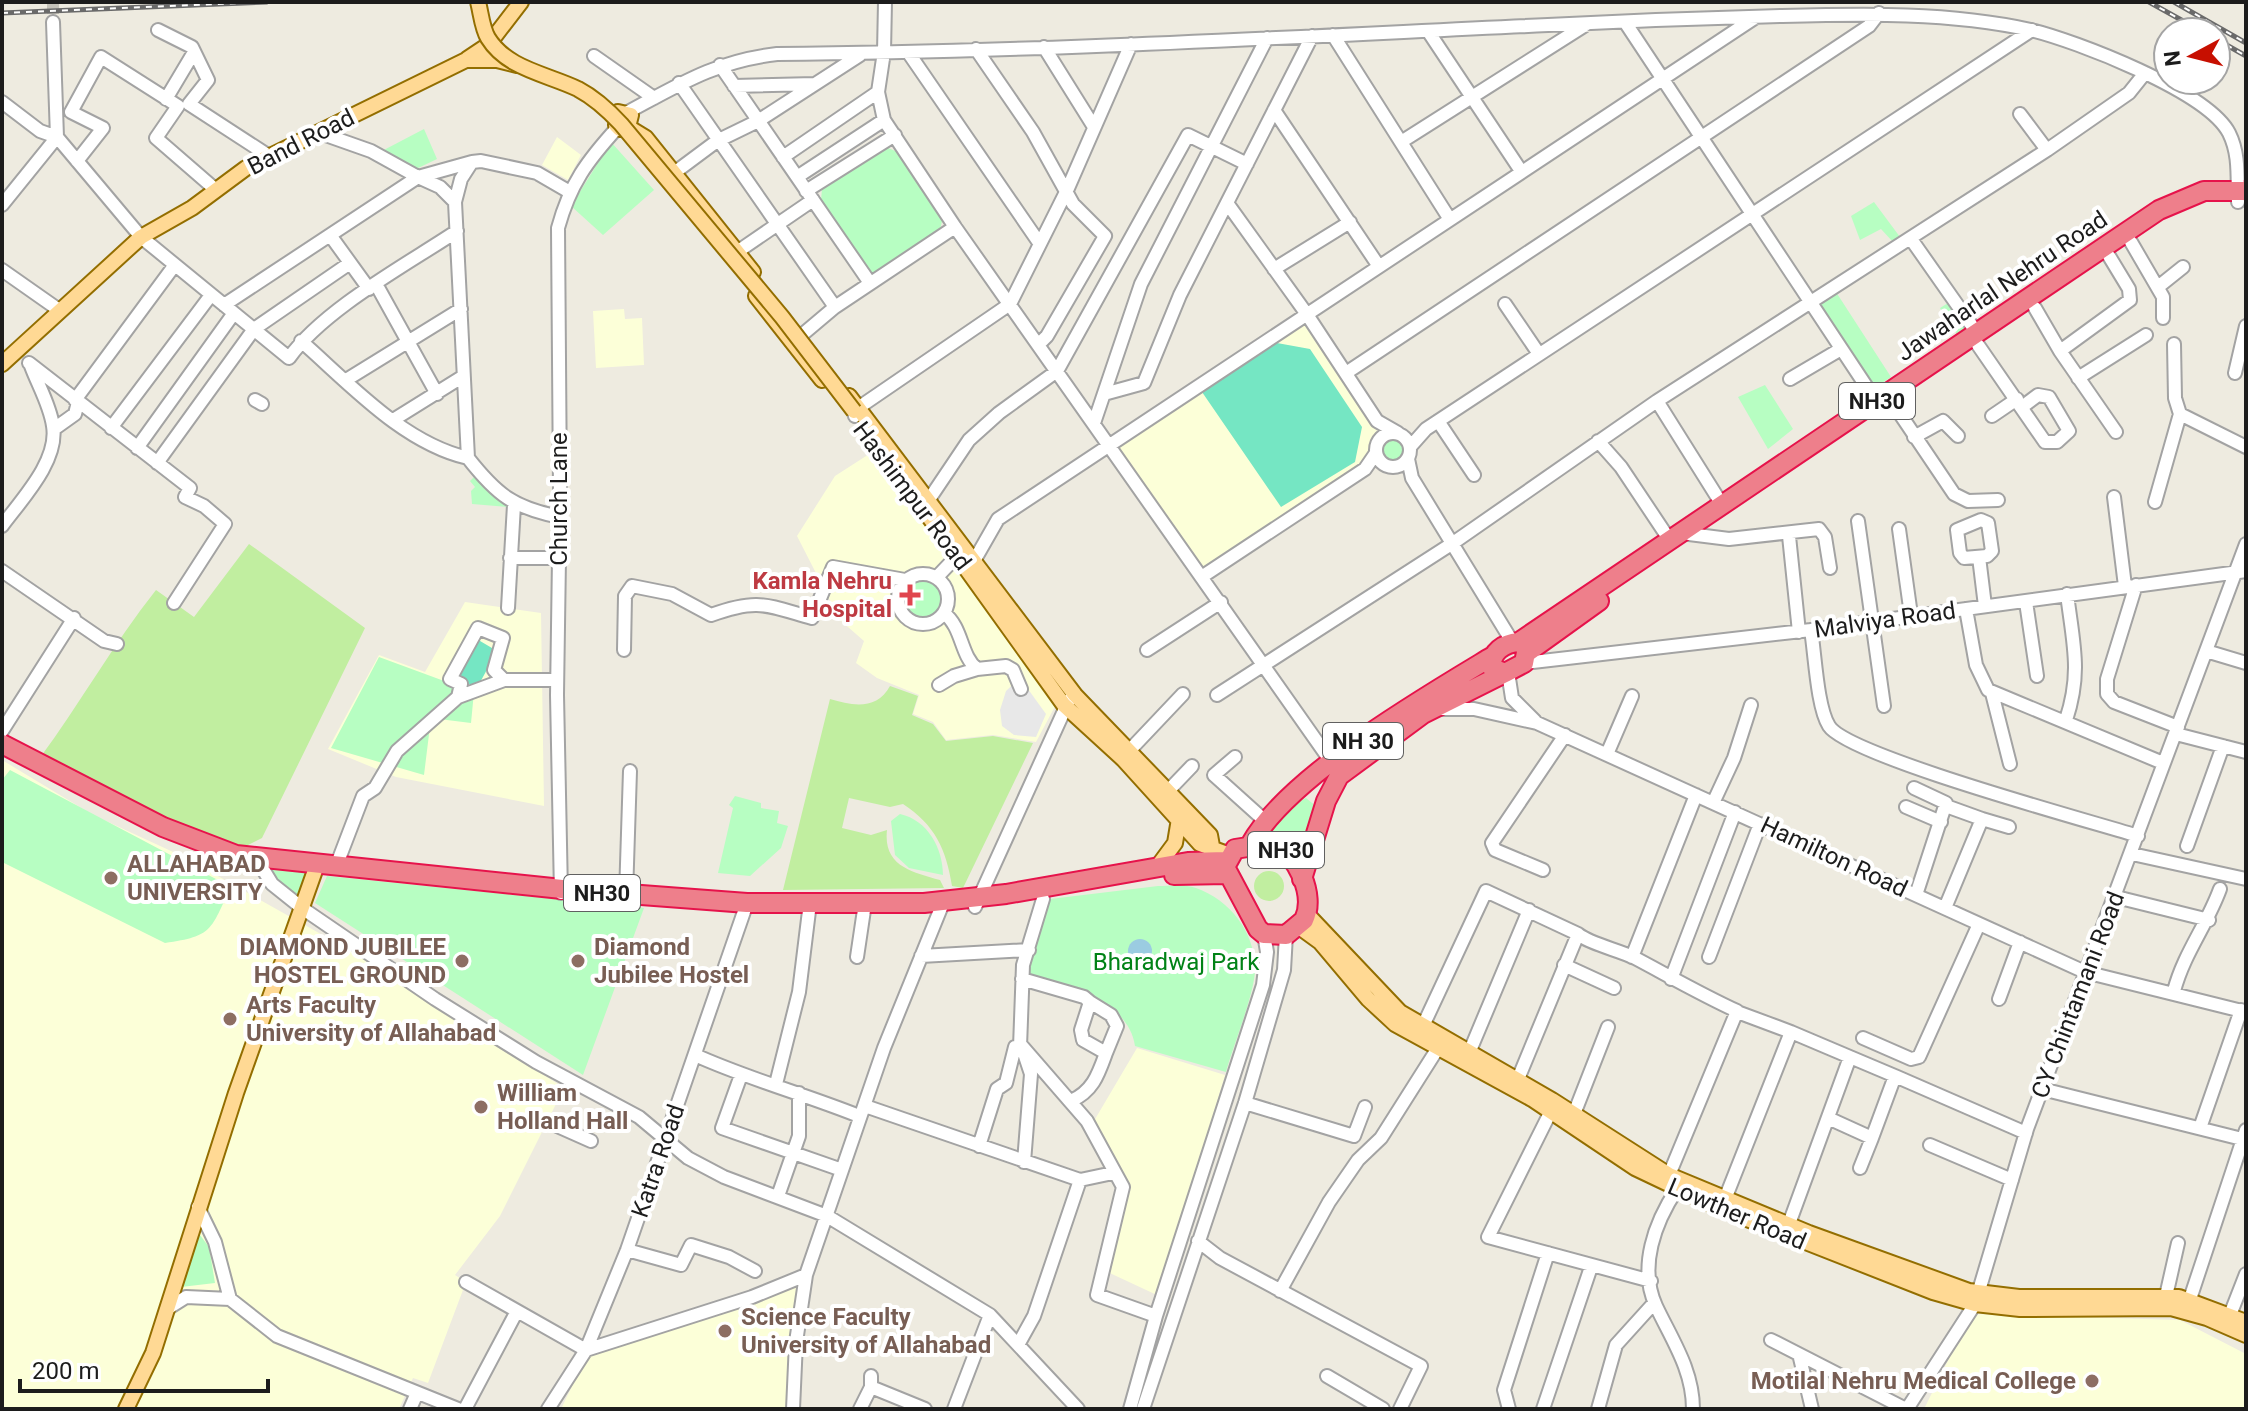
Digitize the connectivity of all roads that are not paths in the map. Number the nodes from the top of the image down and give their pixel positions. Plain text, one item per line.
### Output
1 (478, 2) edge
2 (521, 2) edge
3 (885, 2) edge
4 (1879, 13) junction
5 (1756, 17) junction
6 (53, 22) tunnel mouth
7 (1625, 22) junction
8 (1588, 23) junction
9 (158, 30) dead end
10 (2032, 30) junction
11 (1428, 31) junction
12 (1333, 35) junction
13 (1312, 36) junction
14 (1267, 38) junction
15 (1131, 44) junction
16 (1044, 47) junction
17 (976, 49) junction
18 (194, 52) junction
19 (884, 52) junction
20 (908, 52) junction
21 (862, 53) junction
22 (594, 56) dead end
23 (466, 60) junction
24 (720, 65) junction
25 (2145, 73) junction
26 (1662, 79) junction
27 (679, 83) junction
28 (816, 84) junction
29 (734, 86) junction
30 (878, 92) junction
31 (1472, 97) junction
32 (654, 98) junction
33 (166, 99) junction
34 (2, 102) edge
35 (1274, 110) junction
36 (2020, 114) dead end
37 (623, 120) junction
38 (884, 120) junction
39 (758, 121) junction
40 (1094, 127) junction
41 (320, 133) junction
42 (895, 135) junction
43 (57, 137) junction
44 (1702, 138) junction
45 (717, 141) junction
46 (1401, 142) junction
47 (1211, 148) junction
48 (2047, 150) junction
49 (269, 156) junction
50 (783, 157) junction
51 (77, 161) junction
52 (472, 162) junction
53 (1247, 164) junction
54 (1521, 171) junction
55 (674, 173) junction
56 (418, 177) junction
57 (797, 177) junction
58 (1068, 188) junction
59 (216, 190) junction
60 (568, 191) junction
61 (810, 196) junction
62 (2242, 196) edge
63 (455, 202) junction
64 (1227, 203) junction
65 (2, 205) edge
66 (1751, 213) junction
67 (1449, 218) junction
68 (1350, 222) junction
69 (776, 225) junction
70 (955, 227) junction
71 (457, 231) junction
72 (330, 235) junction
73 (141, 237) junction
74 (1911, 239) junction
75 (2131, 242) junction
76 (1040, 244) junction
77 (737, 252) junction
78 (2109, 256) junction
79 (350, 263) junction
80 (1378, 265) junction
81 (174, 266) junction
82 (2183, 267) dead end
83 (1274, 269) junction
84 (2, 270) edge
85 (870, 283) junction
86 (372, 287) junction
87 (2158, 287) junction
88 (211, 295) junction
89 (1810, 302) junction
90 (1010, 304) junction
91 (1505, 304) dead end
92 (835, 307) junction
93 (2035, 308) junction
94 (229, 309) junction
95 (461, 309) junction
96 (59, 310) junction
97 (1306, 313) junction
98 (2163, 318) dead end
99 (2246, 326) edge
100 (254, 329) junction
101 (803, 334) junction
102 (2146, 335) dead end
103 (1978, 339) junction
104 (408, 340) junction
105 (301, 341) junction
106 (2174, 344) dead end
107 (20, 345) junction
108 (1038, 345) junction
109 (1841, 349) junction
110 (2060, 351) junction
111 (1539, 354) junction
112 (29, 363) junction
113 (2, 364) edge
114 (1057, 371) junction
115 (1346, 373) junction
116 (2235, 373) dead end
117 (462, 377) junction
118 (2078, 378) junction
119 (1790, 379) dead end
120 (346, 380) junction
121 (437, 394) junction
122 (1104, 394) junction
123 (76, 401) junction
124 (1657, 401) junction
125 (1884, 402) junction
126 (2180, 414) junction
127 (858, 416) junction
128 (1992, 416) dead end
129 (393, 420) junction
130 (1377, 421) junction
131 (1094, 423) junction
132 (1432, 425) junction
133 (111, 428) junction
134 (54, 429) junction
135 (2116, 432) dead end
136 (1958, 436) dead end
137 (1914, 437) junction
138 (1598, 441) junction
139 (1108, 443) junction
140 (1405, 444) junction
141 (2246, 447) edge
142 (137, 448) junction
143 (1383, 456) junction
144 (468, 458) junction
145 (157, 463) junction
146 (1474, 475) dead end
147 (1412, 478) junction
148 (2114, 497) dead end
149 (1998, 500) dead end
150 (928, 501) junction
151 (2155, 502) dead end
152 (1721, 503) junction
153 (514, 505) junction
154 (560, 517) junction
155 (1858, 521) dead end
156 (2, 526) edge
157 (1899, 529) dead end
158 (1689, 534) junction
159 (1789, 536) dead end
160 (1669, 539) junction
161 (1453, 543) junction
162 (2246, 544) edge
163 (957, 556) junction
164 (1979, 557) dead end
165 (510, 558) junction
166 (560, 558) junction
167 (974, 561) junction
168 (1830, 568) dead end
169 (2, 571) edge
170 (2241, 572) edge
171 (1203, 576) junction
172 (937, 577) junction
173 (905, 580) junction
174 (2130, 586) junction
175 (2067, 594) junction
176 (1221, 602) junction
177 (2026, 602) junction
178 (174, 603) dead end
179 (1985, 606) junction
180 (508, 608) dead end
181 (1966, 609) junction
182 (944, 613) junction
183 (1911, 615) junction
184 (74, 618) junction
185 (1871, 621) junction
186 (1805, 631) junction
187 (117, 644) dead end
188 (624, 650) dead end
189 (1147, 650) dead end
190 (2206, 651) junction
191 (1516, 657) junction
192 (2246, 663) edge
193 (1263, 664) junction
194 (977, 675) junction
195 (2037, 676) dead end
196 (504, 680) junction
197 (557, 680) junction
198 (939, 685) dead end
199 (1021, 689) dead end
200 (1992, 693) junction
201 (1075, 694) junction
202 (1183, 694) dead end
203 (1217, 695) dead end
204 (1632, 696) dead end
205 (458, 697) junction
206 (1064, 705) junction
207 (1751, 705) dead end
208 (1884, 706) dead end
209 (1423, 714) junction
210 (2066, 720) junction
211 (1537, 723) junction
212 (2, 731) edge
213 (2177, 731) junction
214 (1565, 735) junction
215 (2, 744) edge
216 (2223, 746) junction
217 (1129, 751) junction
218 (2246, 752) edge
219 (2, 754) edge
220 (1607, 754) junction
221 (1235, 757) dead end
222 (1332, 763) junction
223 (2163, 763) junction
224 (2010, 764) dead end
225 (1192, 766) dead end
226 (630, 771) dead end
227 (1914, 788) dead end
228 (1168, 791) junction
229 (1696, 795) junction
230 (1714, 801) junction
231 (1946, 806) junction
232 (1906, 807) dead end
233 (1735, 812) junction
234 (1179, 819) junction
235 (1982, 819) junction
236 (1264, 820) junction
237 (1941, 822) junction
238 (1760, 824) junction
239 (2009, 827) dead end
240 (2138, 836) junction
241 (1250, 845) junction
242 (1212, 846) junction
243 (2187, 846) dead end
244 (2132, 854) junction
245 (1227, 863) junction
246 (337, 864) junction
247 (261, 866) junction
248 (317, 866) junction
249 (1158, 866) junction
250 (1543, 870) dead end
251 (1302, 879) junction
252 (2246, 879) edge
253 (2220, 889) dead end
254 (561, 893) junction
255 (626, 895) junction
256 (1916, 895) junction
257 (2116, 897) junction
258 (1043, 899) junction
259 (944, 902) junction
260 (976, 903) junction
261 (745, 907) junction
262 (302, 908) junction
263 (1945, 908) junction
264 (864, 910) junction
265 (1529, 910) junction
266 (809, 911) junction
267 (2209, 920) junction
268 (1979, 924) junction
269 (1297, 925) junction
270 (1264, 934) junction
271 (1578, 934) junction
272 (2020, 942) junction
273 (1029, 950) junction
274 (921, 956) junction
275 (857, 957) dead end
276 (1632, 957) junction
277 (1709, 957) dead end
278 (1564, 965) junction
279 (2085, 972) junction
280 (1022, 979) junction
281 (1671, 979) junction
282 (1614, 988) dead end
283 (2174, 991) junction
284 (1999, 999) dead end
285 (1090, 1002) junction
286 (2244, 1011) edge
287 (1740, 1013) dead end
288 (1608, 1027) dead end
289 (1422, 1028) junction
290 (1791, 1032) junction
291 (1863, 1038) dead end
292 (1021, 1046) junction
293 (1438, 1048) junction
294 (1106, 1053) junction
295 (1469, 1053) junction
296 (695, 1055) junction
297 (1850, 1057) junction
298 (741, 1075) junction
299 (1895, 1076) junction
300 (1518, 1079) junction
301 (776, 1084) junction
302 (2042, 1089) junction
303 (799, 1093) junction
304 (1071, 1101) junction
305 (1245, 1103) junction
306 (1365, 1107) dead end
307 (862, 1111) junction
308 (1551, 1111) junction
309 (1574, 1114) junction
310 (1828, 1118) junction
311 (546, 1121) dead end
312 (2200, 1128) junction
313 (2026, 1133) junction
314 (2245, 1136) edge
315 (1872, 1138) junction
316 (591, 1141) dead end
317 (665, 1142) junction
318 (1930, 1145) dead end
319 (979, 1146) junction
320 (794, 1156) junction
321 (1024, 1162) junction
322 (1860, 1168) dead end
323 (842, 1170) junction
324 (1113, 1173) junction
325 (1669, 1175) junction
326 (1080, 1180) junction
327 (2012, 1180) junction
328 (1677, 1189) junction
329 (778, 1196) junction
330 (1725, 1199) junction
331 (198, 1207) junction
332 (827, 1216) junction
333 (1787, 1230) junction
334 (1198, 1241) junction
335 (2178, 1243) dead end
336 (627, 1250) junction
337 (1548, 1253) junction
338 (1591, 1267) junction
339 (755, 1271) dead end
340 (2246, 1274) edge
341 (806, 1275) junction
342 (1651, 1281) junction
343 (466, 1282) dead end
344 (1280, 1291) junction
345 (2166, 1296) junction
346 (1977, 1298) junction
347 (230, 1299) junction
348 (1654, 1303) junction
349 (2187, 1306) junction
350 (167, 1309) junction
351 (517, 1311) junction
352 (990, 1315) junction
353 (2230, 1315) junction
354 (1156, 1316) junction
355 (2246, 1322) edge
356 (2246, 1335) edge
357 (1771, 1340) dead end
358 (1019, 1343) junction
359 (586, 1350) junction
360 (1800, 1358) junction
361 (1327, 1376) dead end
362 (417, 1393) junction
363 (901, 1403) edge
364 (126, 1409) edge
365 (410, 1409) edge
366 (458, 1409) edge
367 (465, 1409) edge
368 (548, 1409) edge
369 (793, 1409) edge
370 (860, 1409) edge
371 (925, 1409) edge
372 (954, 1409) edge
373 (1078, 1409) edge
374 (1130, 1409) edge
375 (1143, 1409) edge
376 (1381, 1409) edge
377 (1400, 1409) edge
378 (1509, 1409) edge
379 (1543, 1409) edge
380 (1598, 1409) edge
381 (1693, 1409) edge
382 (1812, 1409) edge
383 (1907, 1409) edge

1 - 127 main road, bridge
2 - 23 main road
3 - 19 street
4 - 5 street, Church Lane
4 - 10 street, Church Lane
4 - 44 street
5 - 7 street, Church Lane
5 - 26 street
6 - 43 street
7 - 8 street, Church Lane
7 - 26 street
8 - 11 street, Church Lane
8 - 31 street
9 - 18 street
10 - 25 street, Church Lane
10 - 66 street
11 - 12 street, Church Lane
11 - 31 street
12 - 13 street, Church Lane
12 - 46 street
13 - 14 street, Church Lane
13 - 35 street
14 - 15 street, Church Lane
14 - 47 street
15 - 16 street, Church Lane
15 - 40 street
16 - 17 street, Church Lane
16 - 40 street
17 - 20 street, Church Lane
17 - 58 street
18 - 33 street
18 - 49 street
19 - 20 street, Church Lane
19 - 21 street, Church Lane
19 - 30 street
20 - 76 street
21 - 24 street, Church Lane
21 - 28 street
22 - 32 street
23 - 37 main road, Band Road
23 - 41 main road, Band Road
24 - 27 street, Church Lane
24 - 29 street
25 - 48 street
25 - 62 street, Church Lane
26 - 44 street
26 - 54 street
27 - 32 street, Church Lane
27 - 45 street
28 - 29 street
28 - 39 street
29 - 39 street
30 - 38 street
30 - 50 street
31 - 46 street
31 - 54 street
32 - 37 street, Church Lane
33 - 51 street
33 - 59 street
34 - 43 street
35 - 53 street
35 - 68 street
36 - 48 street
37 - 55 main road, Band Road
37 - 60 street, Church Lane
37 - 127 main road, Hashimpur Road
38 - 42 street
38 - 57 street
39 - 45 street
39 - 50 street
40 - 58 street
41 - 49 main road, Band Road
41 - 56 street
42 - 61 street
42 - 70 street
43 - 51 street
43 - 65 street
44 - 66 street
44 - 115 street
45 - 55 street
45 - 69 street
46 - 67 street
47 - 53 street
47 - 114 street
47 - 122 street
48 - 74 street
49 - 59 main road, Band Road
50 - 57 street
51 - 73 street
52 - 56 street
52 - 60 street
52 - 63 street
53 - 64 street
54 - 67 street
55 - 77 main road, Band Road
56 - 63 street
56 - 72 street
57 - 61 street
58 - 76 street
58 - 108 street
59 - 73 main road, Band Road
60 - 154 street, Church Lane
61 - 69 street
61 - 85 street
62 - 75 highway, Jawaharlal Nehru Road / NH30
62 - 103 highway, Jawaharlal Nehru Road / NH30
63 - 71 street
64 - 83 street
64 - 122 street
66 - 89 street
66 - 111 street
67 - 80 street
68 - 80 street
68 - 83 street
69 - 77 street
69 - 92 street
70 - 85 street
70 - 90 street
71 - 86 street
71 - 95 street
72 - 79 street
72 - 94 street
73 - 81 street
73 - 96 main road, Band Road
74 - 89 street
74 - 103 street
75 - 78 highway, Jawaharlal Nehru Road / NH30
75 - 87 street
76 - 90 street
77 - 101 main road, Band Road
78 - 93 highway, Jawaharlal Nehru Road / NH30
78 - 110 street
79 - 86 street
79 - 100 street
80 - 97 street
81 - 88 street
81 - 123 street
82 - 87 street
83 - 97 street
84 - 96 street
85 - 92 street
86 - 104 street
86 - 105 street
87 - 98 street
88 - 94 street
88 - 133 street
89 - 109 street
89 - 124 street
90 - 108 street
90 - 127 street
91 - 111 street
92 - 101 street
93 - 103 highway, Jawaharlal Nehru Road / NH30
93 - 110 street
94 - 100 street
94 - 142 street
95 - 104 street
95 - 117 street
96 - 107 main road, Band Road
97 - 115 street
97 - 139 street
99 - 116 street
100 - 105 street
100 - 145 street
101 - 127 main road, Band Road
102 - 118 street
103 - 125 highway, Jawaharlal Nehru Road / NH30
103 - 128 street
104 - 120 street
104 - 121 street
105 - 120 street
106 - 126 street
107 - 112 street
107 - 113 main road, Band Road
108 - 114 street
109 - 119 street
109 - 125 street
110 - 118 street
111 - 132 street
112 - 123 street
112 - 134 street
114 - 131 street
114 - 150 street
115 - 130 street
117 - 121 street
117 - 144 street
118 - 135 street
120 - 129 street
121 - 129 street
122 - 131 street
123 - 133 street
123 - 134 street
124 - 138 street
124 - 152 street
125 - 137 street
125 - 152 highway, Jawaharlal Nehru Road / NH30
125 - 158 highway, Jawaharlal Nehru Road / NH30
126 - 141 street
126 - 151 street
127 - 150 main road
127 - 163 main road, Hashimpur Road
129 - 144 street
130 - 140 street
130 - 143 street
131 - 139 street
132 - 140 street
132 - 146 street
133 - 142 street
134 - 156 street
136 - 137 street
137 - 149 street
138 - 160 street
138 - 161 street
139 - 167 street
139 - 171 street
140 - 143 street
140 - 143 street
140 - 147 street
142 - 145 street
143 - 147 street
143 - 171 street
144 - 153 street
145 - 178 street
147 - 161 street
148 - 174 street
150 - 167 main road
152 - 160 highway, Jawaharlal Nehru Road / NH30
153 - 154 street
153 - 165 street
154 - 166 street, Church Lane
155 - 185 street
157 - 183 street
158 - 168 street
158 - 191 highway, Jawaharlal Nehru Road / NH30
159 - 186 street
160 - 191 highway, Jawaharlal Nehru Road / NH30
161 - 191 street
161 - 193 street
162 - 170 street, CY Chintamani Road
163 - 172 street
163 - 206 main road, Hashimpur Road
164 - 179 street
165 - 166 street
165 - 180 street
166 - 197 street, Church Lane
167 - 201 main road
169 - 184 street
170 - 174 street, Malviya Road
170 - 190 street, CY Chintamani Road
171 - 176 street
172 - 173 street
172 - 182 street
173 - 182 street
173 - 188 street
174 - 175 street, Malviya Road
174 - 213 street
175 - 177 street, Malviya Road
175 - 210 street
176 - 189 street
176 - 193 street
177 - 179 street, Malviya Road
177 - 195 street
179 - 181 street, Malviya Road
181 - 183 street, Malviya Road
181 - 200 street
182 - 194 street
183 - 185 street, Malviya Road
184 - 187 street
184 - 212 street
185 - 186 street, Malviya Road
185 - 208 street
186 - 191 street, Malviya Road
186 - 240 street
190 - 192 street
190 - 213 street, CY Chintamani Road
191 - 209 highway, Jawaharlal Nehru Road / NH 30
191 - 211 street
191 - 222 highway, NH 30
193 - 203 street
193 - 222 street
194 - 198 street
194 - 199 street
196 - 197 street
196 - 205 street
196 - 205 street
197 - 254 street, Church Lane
200 - 210 street
200 - 224 street
201 - 206 street
201 - 217 main road
202 - 217 street
204 - 220 street
205 - 246 street
206 - 234 main road, Hashimpur Road
206 - 260 street
207 - 230 street
209 - 211 street, Hamilton Road
209 - 251 highway, Jawaharlal Nehru Road / NH 30
210 - 223 street
211 - 214 street, Hamilton Road
213 - 216 street
213 - 223 street, CY Chintamani Road
214 - 220 street, Hamilton Road
214 - 250 street
215 - 248 highway, NH30
216 - 218 street
216 - 243 street
217 - 228 main road
219 - 247 highway
220 - 229 street, Hamilton Road
221 - 236 street
222 - 236 highway, NH 30
223 - 240 street, CY Chintamani Road
225 - 228 street
226 - 255 street
227 - 231 street
228 - 242 main road
229 - 230 street, Hamilton Road
229 - 276 street
230 - 233 street, Hamilton Road
231 - 235 street
231 - 237 street
232 - 237 street
233 - 238 street, Hamilton Road
233 - 281 street
234 - 242 main road, Hashimpur Road
234 - 249 main road
235 - 239 street
235 - 263 street
236 - 241 highway, NH 30
237 - 256 street
238 - 256 street, Hamilton Road
238 - 277 street
240 - 244 street, CY Chintamani Road
241 - 245 highway, NH30
241 - 251 highway, NH30
242 - 245 main road, Hashimpur Road
244 - 252 street
244 - 257 street, CY Chintamani Road
245 - 249 highway, NH30
245 - 258 highway
245 - 270 highway, NH30
246 - 248 highway, NH30
246 - 254 highway, NH30
247 - 248 highway
247 - 262 street
248 - 254 highway
248 - 262 main road
249 - 260 highway, NH30
251 - 269 highway, NH30
253 - 267 street
254 - 255 highway, NH30
254 - 261 highway
255 - 261 highway, NH30
256 - 263 street, Hamilton Road
257 - 267 street
257 - 279 street, CY Chintamani Road
258 - 260 highway
258 - 273 street
259 - 260 highway
259 - 261 highway, NH30
259 - 264 highway
259 - 274 street
261 - 266 highway
261 - 296 street, Katra Road
262 - 317 street
262 - 331 main road
263 - 268 street, Hamilton Road
264 - 266 highway
264 - 275 street
265 - 271 street
265 - 289 street
265 - 295 street
266 - 301 street
267 - 283 street
268 - 272 street, Hamilton Road
268 - 291 street
269 - 270 highway
269 - 289 main road, Lowther Road
269 - 293 main road, Lowther Road
269 - 305 street
270 - 354 street
271 - 276 street
271 - 278 street
272 - 279 street, Hamilton Road
272 - 284 street
273 - 274 street
273 - 280 street
274 - 307 street
276 - 281 street
278 - 282 street
278 - 300 street
279 - 283 street, Hamilton Road
279 - 302 street, CY Chintamani Road
280 - 285 street
280 - 292 street
281 - 325 street
283 - 286 street, Hamilton Road
285 - 294 street
285 - 294 street
286 - 312 street
287 - 290 street
288 - 309 street
289 - 295 main road, Lowther Road
290 - 297 street
290 - 330 street
292 - 304 street
292 - 319 street
292 - 321 street
293 - 308 main road, Lowther Road
293 - 344 street
294 - 304 street
295 - 300 main road, Lowther Road
296 - 298 street
296 - 317 street, Katra Road
297 - 299 street
297 - 310 street
298 - 301 street
298 - 320 street
299 - 313 street
299 - 315 street
300 - 309 main road, Lowther Road
301 - 303 street
302 - 312 street
302 - 313 street, CY Chintamani Road
303 - 307 street
303 - 320 street
304 - 324 street
305 - 306 street
305 - 334 street
307 - 319 street
307 - 323 street
308 - 328 main road, Lowther Road
308 - 337 street
309 - 325 main road, Lowther Road
310 - 315 street
310 - 333 street
311 - 316 street
312 - 314 street
313 - 327 street, CY Chintamani Road
314 - 349 street
315 - 322 street
317 - 329 street
317 - 336 street, Katra Road
318 - 327 street
319 - 321 street
320 - 323 street
320 - 329 street
321 - 326 street
323 - 332 street
324 - 326 street
324 - 354 street
325 - 330 main road, Lowther Road
326 - 358 street
327 - 346 street, CY Chintamani Road
328 - 333 main road, Lowther Road
328 - 342 street
329 - 332 street
330 - 333 main road, Lowther Road
331 - 347 street
331 - 350 main road
332 - 341 street
332 - 352 street
333 - 346 main road, Lowther Road
334 - 344 street
334 - 375 street
335 - 345 street
336 - 339 street
336 - 359 street, Katra Road
337 - 338 street
337 - 378 street
338 - 342 street
338 - 379 street
340 - 353 street
341 - 359 street
341 - 369 street
342 - 348 street
343 - 351 street
344 - 377 street
345 - 346 main road, Lowther Road
345 - 349 main road, Lowther Road
346 - 349 main road, Lowther Road
346 - 383 street, CY Chintamani Road
347 - 350 street
347 - 362 street
348 - 380 street
348 - 381 street
349 - 353 main road, Lowther Road
349 - 356 main road, Lowther Road
350 - 364 main road
351 - 359 street
351 - 367 street
352 - 358 street
352 - 372 street
353 - 355 main road, Lowther Road
354 - 374 street
357 - 360 street
358 - 373 street
359 - 368 street, Katra Road
360 - 382 street
360 - 383 street
361 - 376 street
362 - 365 street
362 - 366 street
363 - 370 street
363 - 371 street

